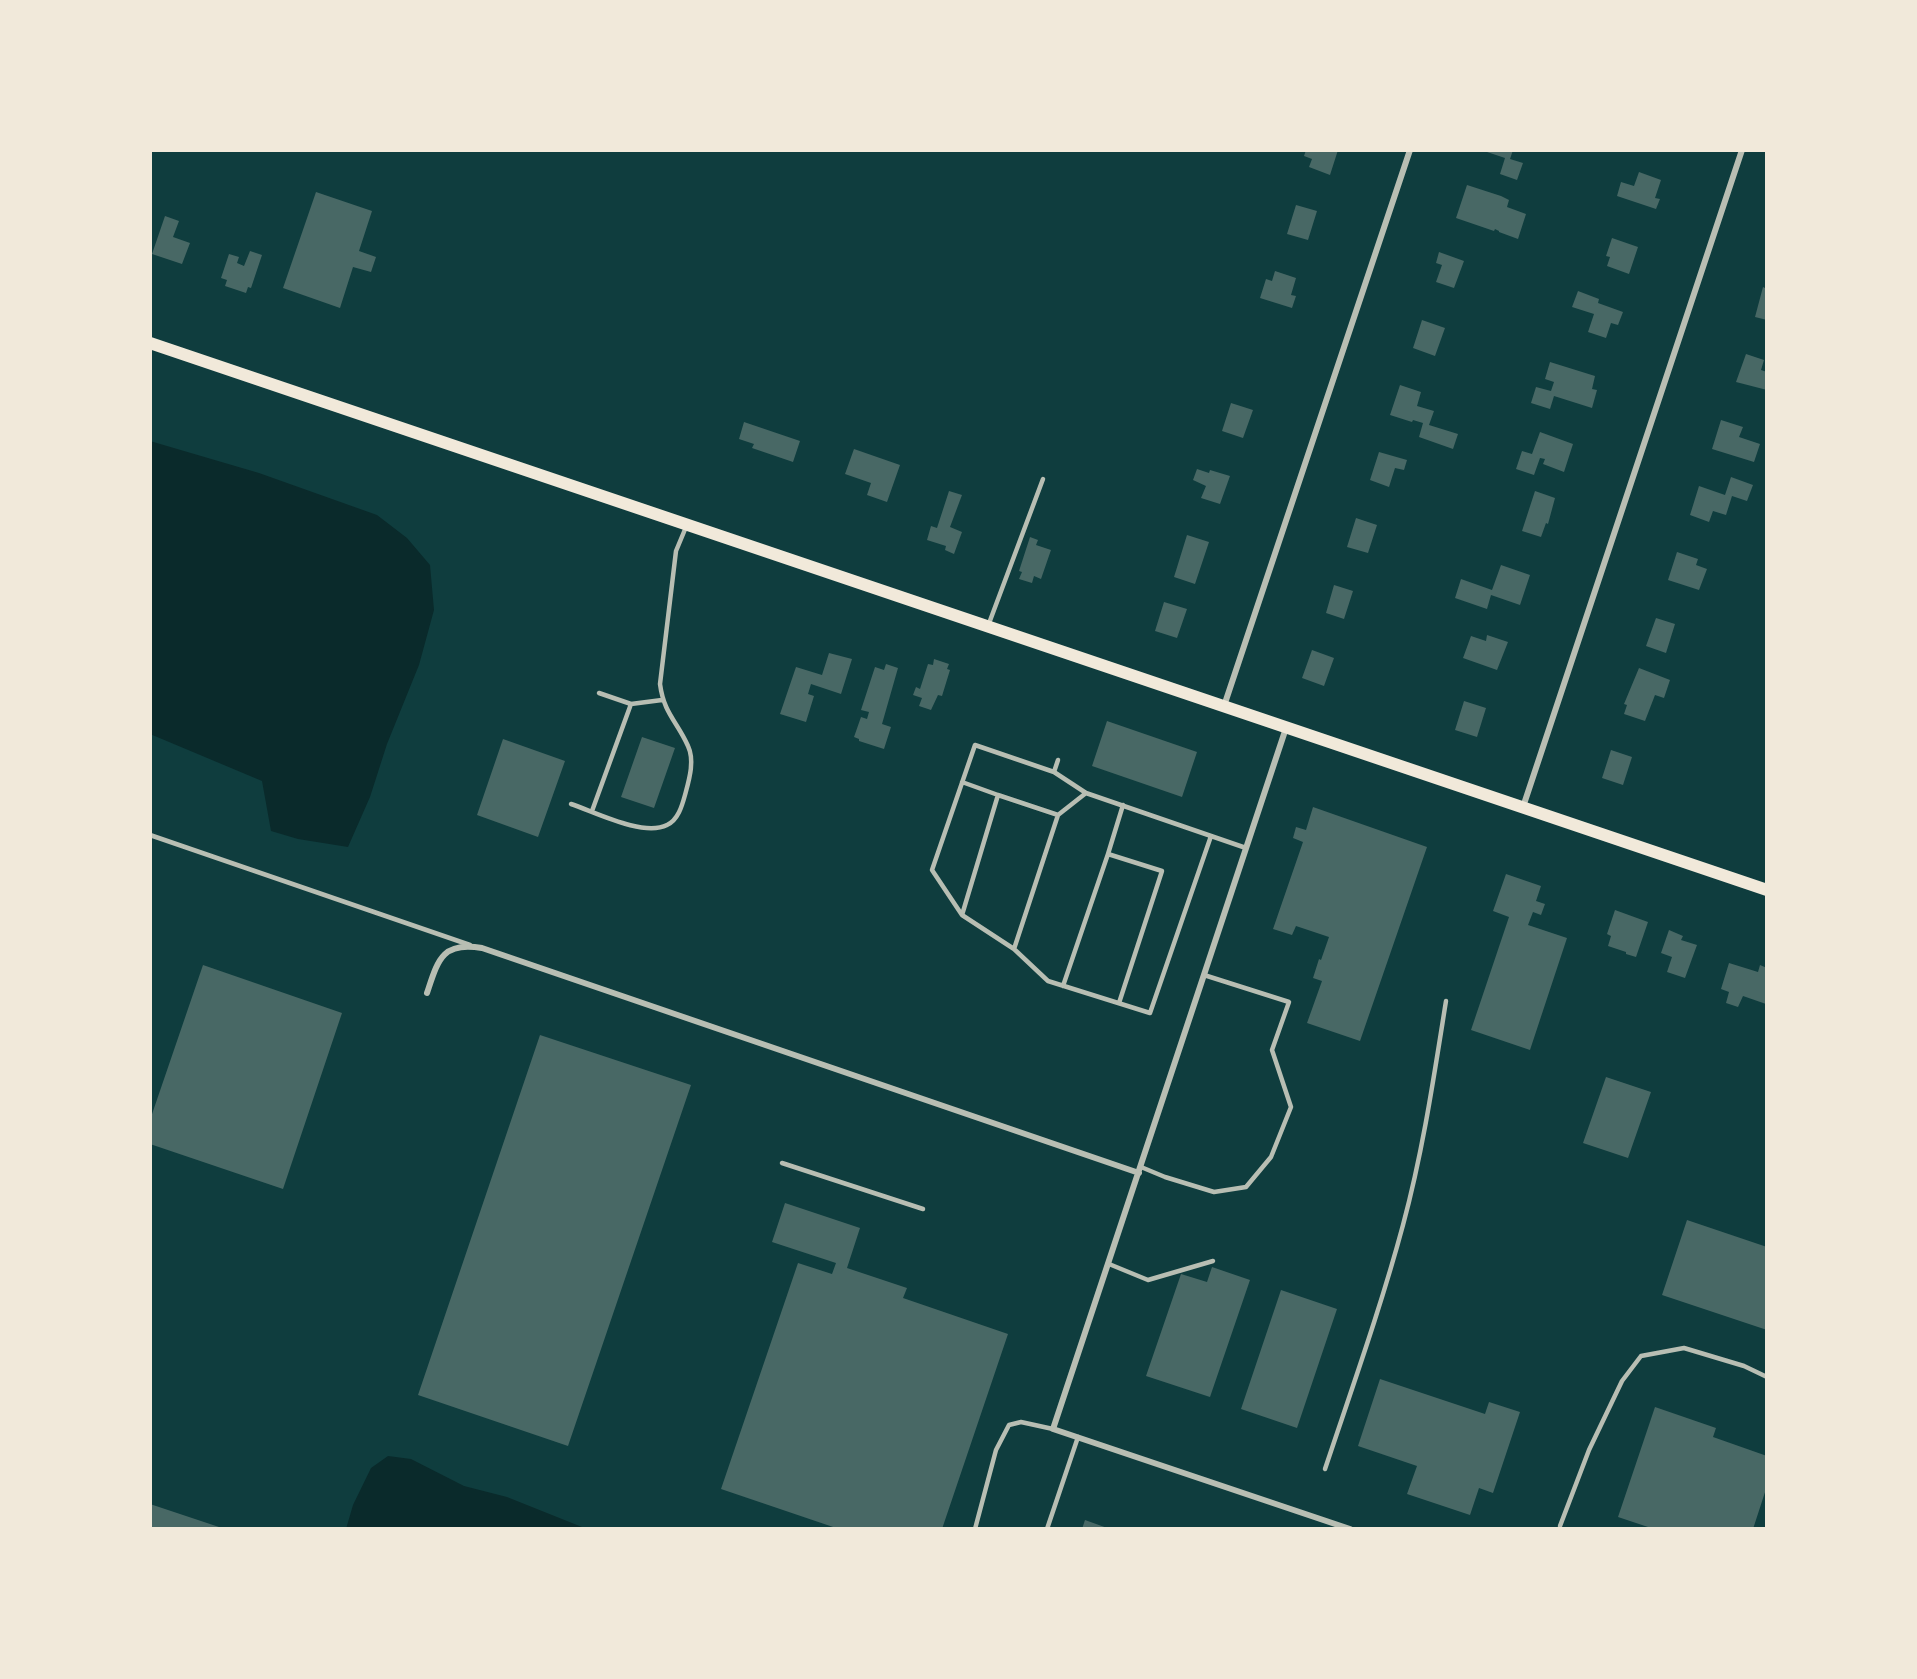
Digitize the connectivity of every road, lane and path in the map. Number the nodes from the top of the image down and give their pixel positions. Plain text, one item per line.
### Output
1 (1410, 150) edge
2 (1742, 150) edge
3 (150, 343) edge
4 (1043, 479) dead end
5 (687, 525) junction
6 (988, 626) junction
7 (599, 693) dead end
8 (662, 700) junction
9 (631, 704) junction
10 (1224, 706) junction
11 (1286, 728) junction
12 (1058, 760) dead end
13 (1054, 772) junction
14 (962, 782) junction
15 (1086, 793) junction
16 (998, 795) junction
17 (571, 804) dead end
18 (1123, 806) junction
19 (1523, 807) junction
20 (592, 811) junction
21 (1058, 815) junction
22 (150, 835) edge
23 (1211, 836) junction
24 (1246, 848) junction
25 (1108, 854) junction
26 (1767, 890) edge
27 (962, 915) junction
28 (470, 945) junction
29 (1014, 949) junction
30 (1204, 975) junction
31 (1064, 986) junction
32 (427, 993) dead end
33 (1446, 1001) dead end
34 (1119, 1003) junction
35 (782, 1163) dead end
36 (1140, 1170) junction
37 (923, 1209) dead end
38 (1213, 1261) dead end
39 (1108, 1264) junction
40 (1767, 1377) edge
41 (1053, 1429) junction
42 (1078, 1437) junction
43 (1325, 1469) dead end
44 (1560, 1526) dead end
45 (975, 1529) edge
46 (1047, 1529) edge
47 (1350, 1529) edge

1 - 10 street
2 - 19 street
3 - 5 main road
4 - 6 lane
5 - 6 main road
5 - 8 lane
6 - 10 main road
7 - 9 lane
8 - 9 lane
8 - 20 lane
9 - 20 lane
10 - 11 main road
11 - 19 main road
11 - 24 street
12 - 13 lane
13 - 14 lane
13 - 15 lane
14 - 16 lane
14 - 27 lane
15 - 18 lane
15 - 21 lane
16 - 21 lane
16 - 27 lane
17 - 20 lane
18 - 23 lane
18 - 25 lane
19 - 26 main road
21 - 29 lane
22 - 28 lane
23 - 24 lane
23 - 34 lane
24 - 30 street
25 - 31 lane
25 - 34 lane
27 - 29 lane
28 - 32 street
28 - 36 street
29 - 31 lane
30 - 36 street
30 - 36 lane
31 - 34 lane
33 - 43 lane
35 - 37 lane
36 - 39 street
38 - 39 lane
39 - 41 street
40 - 44 lane
41 - 42 street
41 - 45 lane
42 - 46 lane
42 - 47 street

